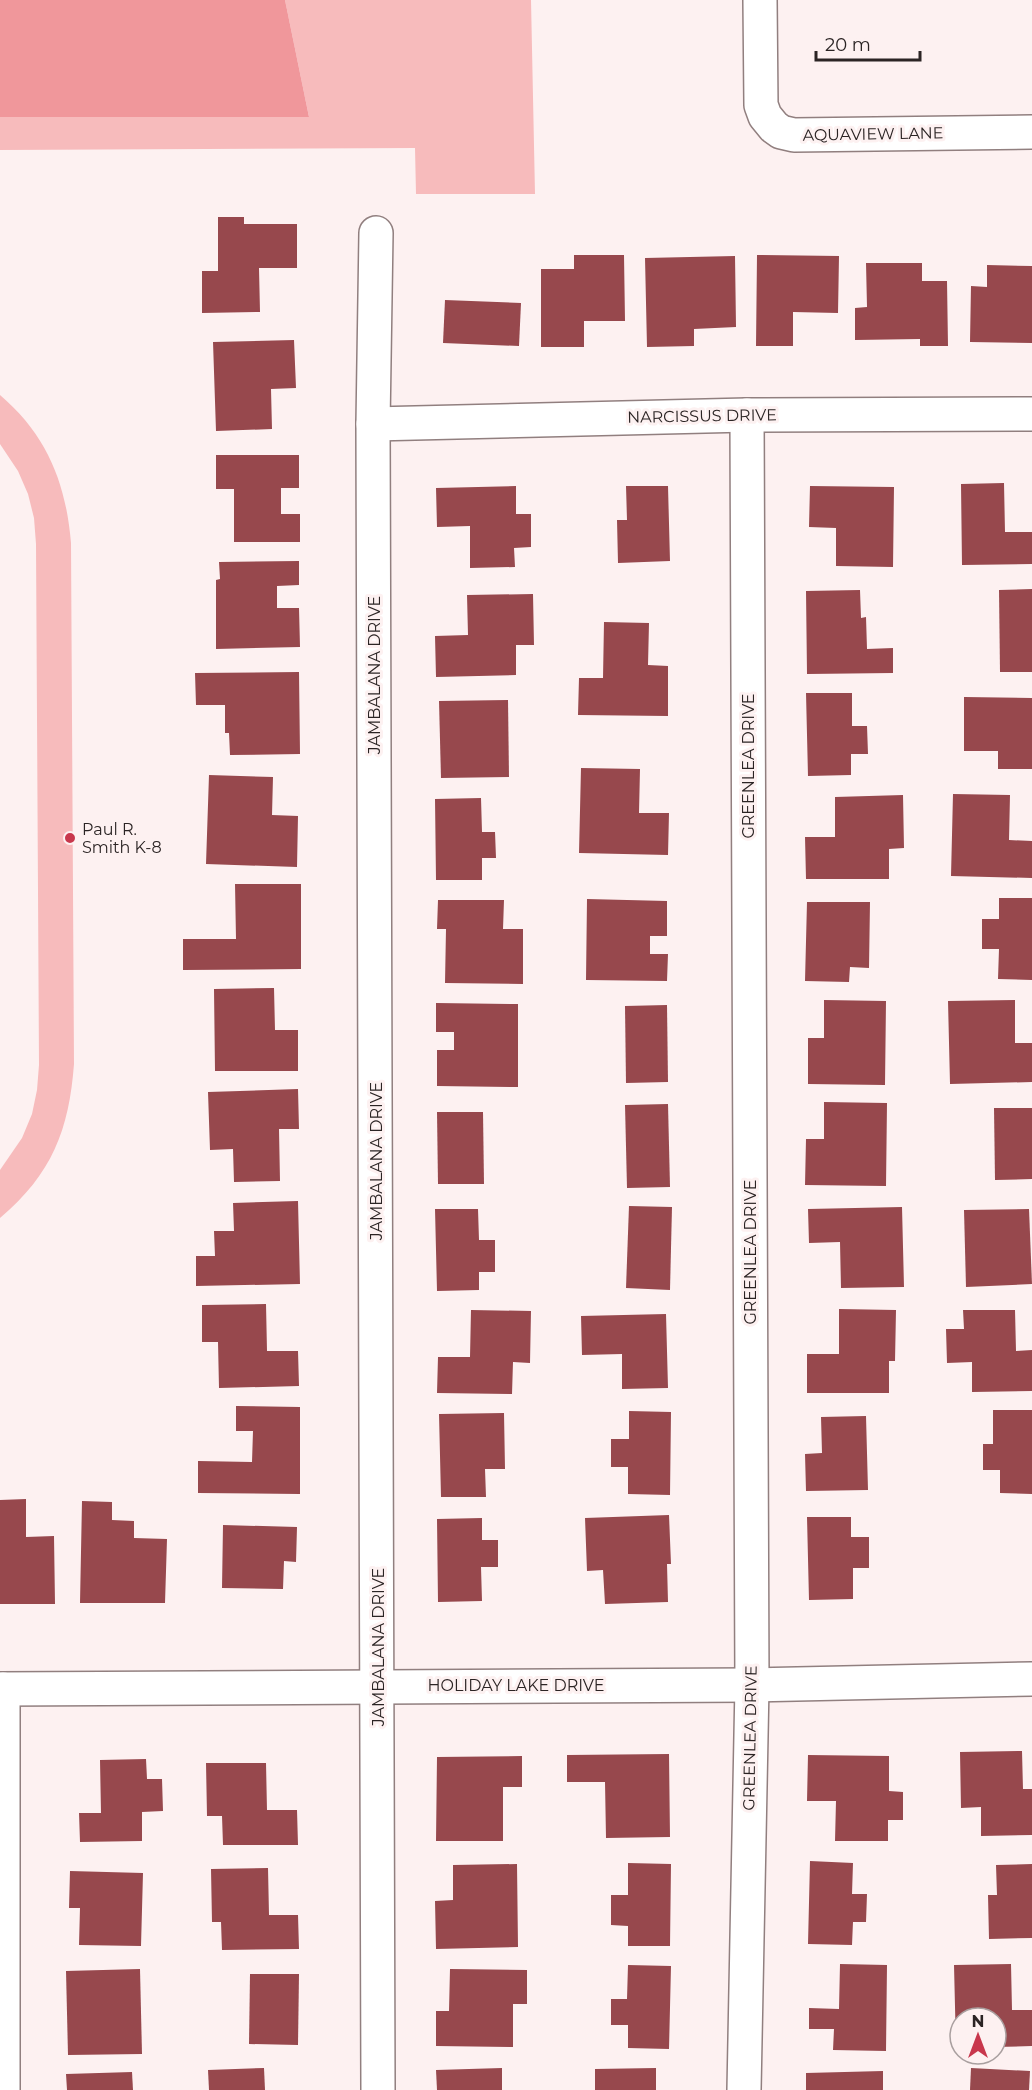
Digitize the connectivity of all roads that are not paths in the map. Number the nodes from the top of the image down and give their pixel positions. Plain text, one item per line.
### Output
1 (760, 0) edge
2 (1032, 132) edge
3 (376, 233) dead end
4 (1032, 414) edge
5 (747, 415) junction
6 (373, 424) junction
7 (1032, 1679) edge
8 (752, 1685) junction
9 (378, 1686) junction
10 (2, 1689) edge
11 (2, 1922) edge
12 (3, 2090) edge
13 (378, 2090) edge
14 (744, 2090) edge

1 - 2 street, AQUAVIEW LANE
3 - 6 street, JAMBALANA DRIVE
4 - 5 street, NARCISSUS DRIVE
5 - 6 street, NARCISSUS DRIVE
5 - 8 street, GREENLEA DRIVE
6 - 9 street, JAMBALANA DRIVE
7 - 8 street, HOLIDAY LAKE DRIVE
8 - 9 street, HOLIDAY LAKE DRIVE
8 - 14 street, GREENLEA DRIVE
9 - 10 street, HOLIDAY LAKE DRIVE
9 - 13 street, JAMBALANA DRIVE
10 - 11 street
11 - 12 street

